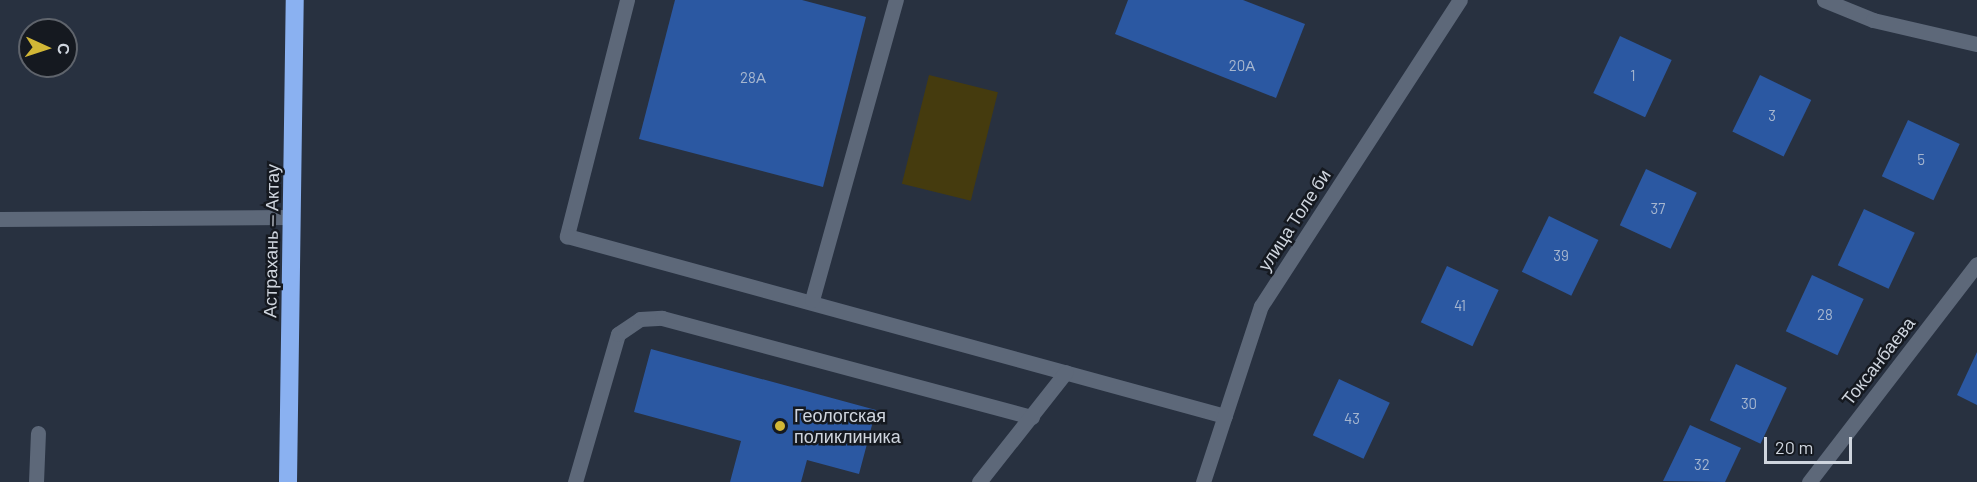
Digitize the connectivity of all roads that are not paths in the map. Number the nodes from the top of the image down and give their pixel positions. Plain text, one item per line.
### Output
1 (295, 0) edge
2 (627, 0) edge
3 (896, 0) edge
4 (1460, 0) edge
5 (1824, 0) edge
6 (1977, 44) edge
7 (292, 217) junction
8 (0, 219) edge
9 (1977, 264) edge
10 (812, 300) junction
11 (1066, 372) junction
12 (1225, 416) junction
13 (1032, 417) junction
14 (38, 433) dead end
15 (36, 482) edge
16 (288, 482) edge
17 (575, 482) edge
18 (979, 482) edge
19 (1203, 482) edge
20 (1809, 482) edge

1 - 7 highway, Астрахань — Актау
2 - 10 street
3 - 10 street
4 - 12 street, улица Толе би
5 - 6 street
7 - 8 street
7 - 16 highway, Астрахань — Актау
9 - 20 street, Токсанбаева
10 - 11 street
11 - 12 street
11 - 13 street
12 - 19 street, улица Толе би
13 - 17 street
13 - 18 street
14 - 15 street

